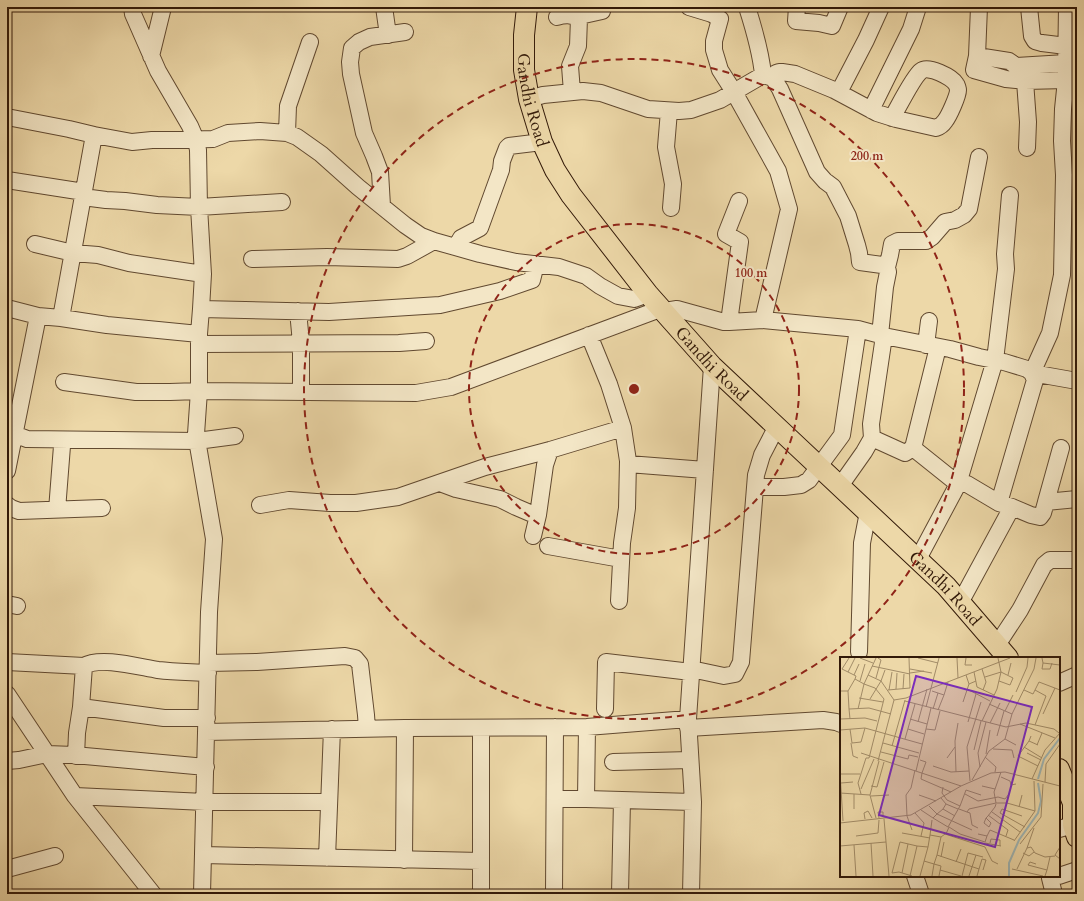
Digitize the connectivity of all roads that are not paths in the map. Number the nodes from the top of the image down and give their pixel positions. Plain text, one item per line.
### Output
1 (132, 7) edge
2 (163, 7) edge
3 (384, 7) edge
4 (526, 7) edge
5 (603, 7) edge
6 (689, 7) edge
7 (747, 7) edge
8 (797, 7) edge
9 (840, 7) edge
10 (881, 7) edge
11 (918, 7) edge
12 (979, 7) edge
13 (1029, 7) edge
14 (1067, 7) edge
15 (720, 13) edge
16 (557, 17) dead end
17 (579, 18) junction
18 (405, 32) dead end
19 (388, 35) junction
20 (310, 42) dead end
21 (1066, 46) junction
22 (151, 56) junction
23 (977, 56) junction
24 (1066, 63) junction
25 (768, 76) junction
26 (1025, 81) junction
27 (1072, 81) edge
28 (572, 92) junction
29 (734, 92) junction
30 (839, 92) junction
31 (529, 99) junction
32 (668, 110) junction
33 (871, 110) junction
34 (7, 117) edge
35 (892, 118) dead end
36 (287, 133) junction
37 (94, 135) junction
38 (196, 140) junction
39 (542, 142) junction
40 (1027, 148) dead end
41 (980, 157) dead end
42 (7, 180) edge
43 (83, 194) junction
44 (1010, 195) dead end
45 (739, 201) dead end
46 (282, 202) dead end
47 (382, 206) junction
48 (199, 207) junction
49 (671, 208) dead end
50 (434, 242) junction
51 (35, 244) dead end
52 (456, 247) junction
53 (73, 253) junction
54 (252, 259) dead end
55 (536, 264) junction
56 (887, 267) junction
57 (202, 274) junction
58 (657, 305) junction
59 (7, 308) edge
60 (202, 310) junction
61 (298, 311) junction
62 (38, 316) junction
63 (60, 318) junction
64 (763, 320) junction
65 (929, 321) dead end
66 (729, 322) junction
67 (858, 329) junction
68 (589, 335) junction
69 (882, 335) junction
70 (199, 339) junction
71 (426, 341) dead end
72 (301, 343) junction
73 (932, 346) junction
74 (994, 360) junction
75 (712, 366) junction
76 (1032, 373) junction
77 (1077, 381) edge
78 (64, 382) dead end
79 (199, 390) junction
80 (301, 392) junction
81 (777, 426) junction
82 (623, 428) junction
83 (14, 434) junction
84 (235, 436) dead end
85 (872, 438) junction
86 (198, 441) junction
87 (62, 446) dead end
88 (913, 448) junction
89 (1061, 448) dead end
90 (550, 450) junction
91 (628, 464) junction
92 (819, 466) junction
93 (705, 470) junction
94 (7, 471) edge
95 (440, 483) junction
96 (958, 484) junction
97 (840, 486) junction
98 (755, 487) junction
99 (1077, 499) edge
100 (1046, 502) junction
101 (7, 505) edge
102 (260, 505) dead end
103 (1005, 505) junction
104 (102, 508) dead end
105 (57, 510) junction
106 (868, 512) junction
107 (538, 514) junction
108 (532, 536) dead end
109 (548, 546) dead end
110 (621, 559) junction
111 (918, 559) junction
112 (1077, 560) edge
113 (619, 601) dead end
114 (960, 603) junction
115 (859, 652) dead end
116 (1002, 652) edge
117 (7, 662) edge
118 (84, 666) junction
119 (208, 668) junction
120 (691, 671) junction
121 (1077, 674) edge
122 (1060, 682) edge
123 (7, 694) edge
124 (81, 707) junction
125 (605, 709) dead end
126 (688, 724) junction
127 (840, 724) edge
128 (206, 725) junction
129 (555, 727) junction
130 (587, 727) junction
131 (405, 728) junction
132 (481, 728) junction
133 (332, 729) junction
134 (367, 729) junction
135 (47, 754) junction
136 (76, 756) junction
137 (690, 760) junction
138 (7, 761) edge
139 (613, 762) dead end
140 (206, 767) junction
141 (1060, 773) edge
142 (75, 796) junction
143 (555, 799) junction
144 (586, 800) junction
145 (622, 800) junction
146 (205, 802) junction
147 (329, 802) junction
148 (693, 802) junction
149 (1072, 820) edge
150 (204, 855) junction
151 (55, 856) dead end
152 (327, 858) junction
153 (404, 860) junction
154 (481, 861) junction
155 (7, 869) edge
156 (1077, 870) edge
157 (1060, 875) edge
158 (916, 877) edge
159 (1054, 877) edge
160 (153, 894) edge
161 (202, 894) edge
162 (481, 894) edge
163 (554, 894) edge
164 (620, 894) edge
165 (691, 894) edge
166 (921, 894) edge
167 (1054, 894) edge

1 - 22 street
2 - 22 street
3 - 19 street
4 - 31 main road, Gandhi Road
5 - 17 street
6 - 15 street
7 - 25 street
8 - 9 street
10 - 30 street
11 - 33 street
12 - 23 street
13 - 21 street
14 - 21 street
15 - 29 street
16 - 17 street
17 - 28 street
18 - 19 street
19 - 47 street
20 - 36 street
21 - 24 street
22 - 38 street
23 - 24 street
23 - 26 street
24 - 27 street
25 - 29 street
25 - 30 street
25 - 56 street
26 - 27 street
26 - 40 street
27 - 76 street
28 - 31 street
28 - 32 street
29 - 32 street
29 - 64 street
30 - 33 street
31 - 39 main road, Gandhi Road
32 - 49 street
33 - 35 street
34 - 37 street
36 - 38 street
36 - 47 street
37 - 38 street
37 - 43 street
38 - 48 street
39 - 52 street
39 - 58 main road, Gandhi Road
41 - 56 street
42 - 43 street
43 - 48 street
43 - 53 street
44 - 74 street
45 - 66 street
46 - 48 street
47 - 50 street
48 - 57 street
50 - 52 street
50 - 54 street
51 - 53 street
52 - 55 street
53 - 57 street
53 - 63 street
55 - 58 street
55 - 61 street
56 - 69 street
57 - 60 street
58 - 66 street
58 - 68 street
58 - 75 main road, Gandhi Road
59 - 62 street
60 - 61 street
60 - 70 street
61 - 72 street
62 - 63 street
62 - 83 street
63 - 70 street
64 - 66 street
64 - 67 street
65 - 73 street
67 - 69 street
67 - 92 street
68 - 80 street
68 - 82 street
69 - 73 street
69 - 85 street
70 - 72 street
70 - 79 street
71 - 72 street
72 - 80 street
73 - 74 street
73 - 88 street
74 - 76 street
74 - 96 street
75 - 81 main road, Gandhi Road
75 - 93 street
76 - 77 street
76 - 103 street
78 - 79 street
79 - 80 street
79 - 86 street
81 - 92 main road, Gandhi Road
81 - 98 street
82 - 90 street
82 - 91 street
83 - 86 street
83 - 94 street
84 - 86 street
85 - 88 street
85 - 97 street
86 - 119 street
87 - 105 street
88 - 96 street
89 - 100 street
90 - 95 street
90 - 107 street
91 - 93 street
91 - 110 street
92 - 97 main road, Gandhi Road
92 - 98 street
93 - 120 street
95 - 102 street
95 - 107 street
96 - 103 street
96 - 111 street
97 - 106 main road, Gandhi Road
98 - 120 street
99 - 100 street
100 - 103 street
101 - 105 street
103 - 114 street
104 - 105 street
106 - 111 main road, Gandhi Road
106 - 115 street
107 - 108 street
109 - 110 street
110 - 113 street
111 - 114 main road, Gandhi Road
112 - 116 street
114 - 116 main road, Gandhi Road
117 - 118 street
118 - 119 street
118 - 124 street
119 - 128 street
119 - 134 street
120 - 125 street
120 - 126 street
121 - 122 street
123 - 135 street
124 - 128 street
124 - 136 street
126 - 127 street
126 - 130 street
126 - 137 street
128 - 133 street
128 - 140 street
129 - 130 street
129 - 132 street
129 - 143 street
130 - 144 street
131 - 132 street
131 - 134 street
131 - 153 street
132 - 154 street
133 - 134 street
133 - 147 street
135 - 136 street
135 - 138 street
135 - 142 street
136 - 140 street
137 - 139 street
137 - 148 street
140 - 146 street
141 - 149 main road
142 - 146 street
142 - 160 street
143 - 144 street
143 - 163 street
144 - 145 street
145 - 148 street
145 - 164 street
146 - 147 street
146 - 150 street
147 - 152 street
148 - 165 street
150 - 152 street
150 - 161 street
151 - 155 street
152 - 153 street
153 - 154 street
154 - 162 street
156 - 157 street
158 - 166 street
159 - 167 street

